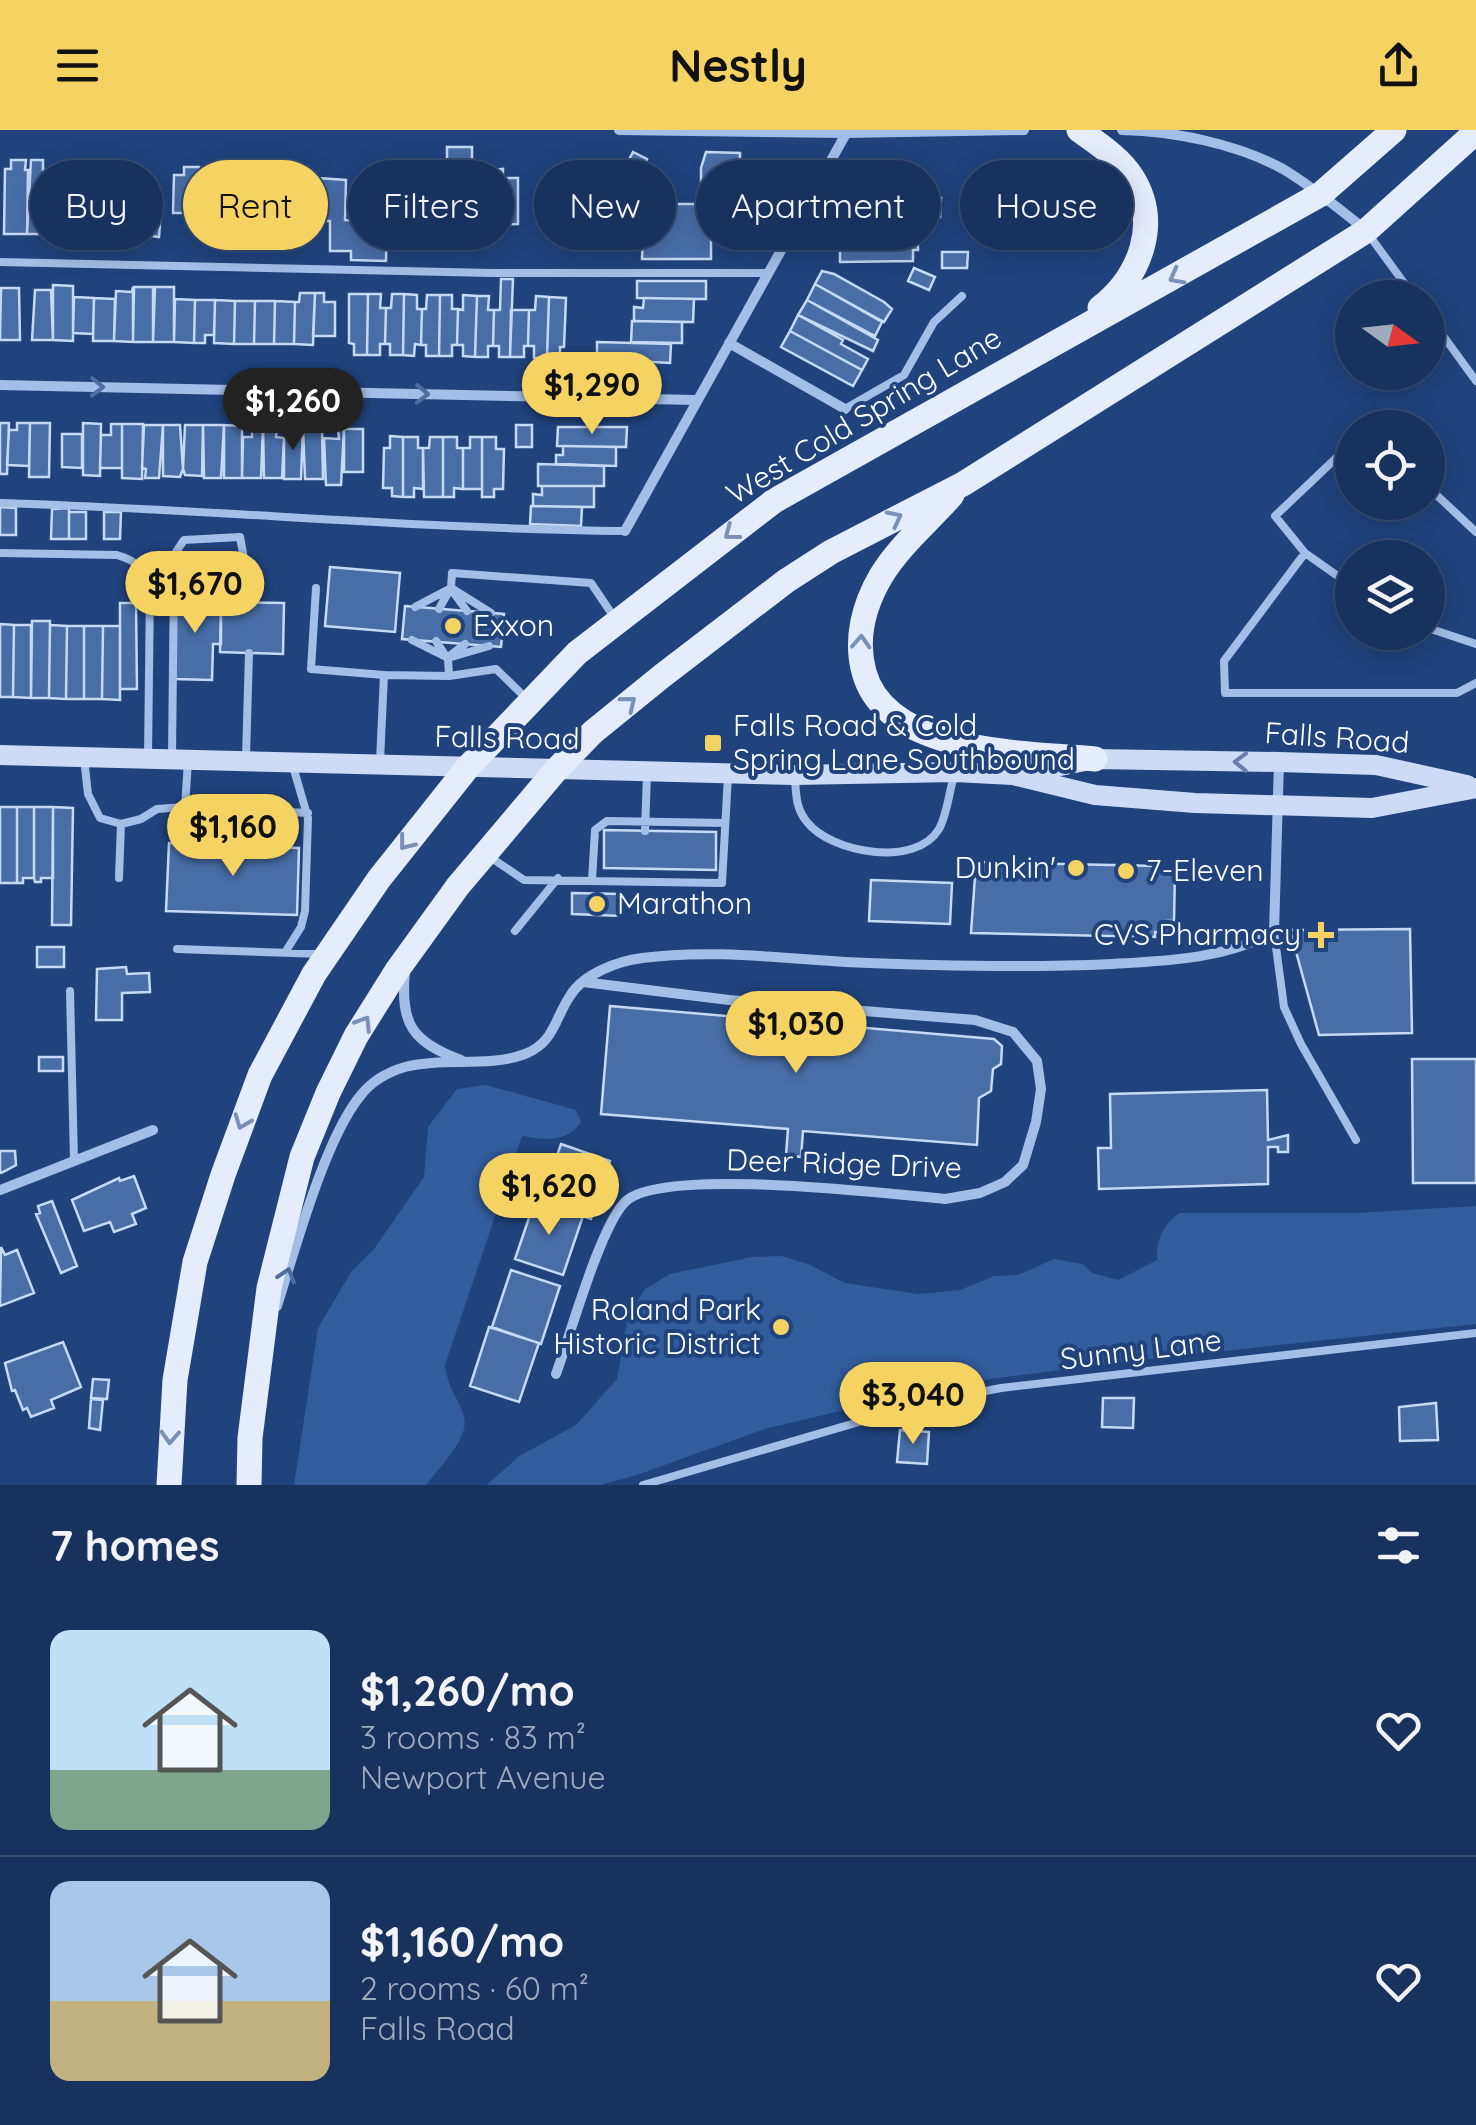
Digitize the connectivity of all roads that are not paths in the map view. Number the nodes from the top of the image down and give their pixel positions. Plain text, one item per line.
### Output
1 (619, 130) edge
2 (1024, 130) edge
3 (1080, 130) edge
4 (1122, 130) edge
5 (1394, 130) edge
6 (847, 132) edge
7 (1476, 132) edge
8 (1321, 194) junction
9 (1366, 231) junction
10 (0, 262) edge
11 (768, 273) junction
12 (1402, 280) edge
13 (962, 296) dead end
14 (1445, 338) edge
15 (1059, 339) junction
16 (729, 342) junction
17 (1476, 381) edge
18 (0, 385) edge
19 (695, 400) junction
20 (845, 410) joint
21 (1335, 459) edge
22 (962, 484) junction
23 (0, 503) edge
24 (1445, 503) edge
25 (625, 532) joint
26 (1476, 532) edge
27 (1305, 552) junction
28 (0, 553) edge
29 (1335, 574) edge
30 (316, 588) dead end
31 (451, 588) junction
32 (252, 602) dead end
33 (414, 606) dead end
34 (439, 609) dead end
35 (468, 611) dead end
36 (491, 613) dead end
37 (618, 622) junction
38 (1445, 634) edge
39 (412, 640) dead end
40 (436, 642) dead end
41 (465, 644) dead end
42 (1476, 644) edge
43 (489, 646) dead end
44 (249, 653) dead end
45 (448, 658) junction
46 (384, 675) junction
47 (448, 676) junction
48 (1476, 684) edge
49 (530, 703) junction
50 (0, 754) edge
51 (84, 758) junction
52 (1094, 759) junction
53 (148, 760) junction
54 (180, 760) junction
55 (246, 762) junction
56 (1279, 762) junction
57 (292, 763) junction
58 (380, 766) junction
59 (468, 767) junction
60 (558, 768) junction
61 (648, 770) junction
62 (728, 772) junction
63 (955, 772) junction
64 (794, 774) junction
65 (1013, 775) junction
66 (1476, 788) edge
67 (1278, 804) junction
68 (185, 808) junction
69 (308, 812) junction
70 (725, 822) junction
71 (121, 824) junction
72 (645, 826) junction
73 (485, 854) junction
74 (644, 869) dead end
75 (687, 870) dead end
76 (118, 878) dead end
77 (558, 878) junction
78 (592, 880) junction
79 (644, 882) junction
80 (687, 882) junction
81 (516, 930) dead end
82 (1274, 932) junction
83 (177, 949) dead end
84 (286, 950) junction
85 (327, 955) junction
86 (407, 956) junction
87 (582, 982) junction
88 (70, 991) dead end
89 (466, 1062) junction
90 (154, 1130) dead end
91 (1356, 1140) dead end
92 (74, 1160) junction
93 (0, 1190) edge
94 (1476, 1333) edge
95 (258, 1368) junction
96 (556, 1374) dead end
97 (169, 1485) edge
98 (249, 1485) edge
99 (643, 1485) edge

1 - 6 street
2 - 6 street
3 - 15 main road
4 - 8 street
5 - 8 main road, West Cold Spring Lane
6 - 11 street
7 - 9 main road
8 - 9 street
8 -> 15 main road, West Cold Spring Lane
9 - 12 lane
9 - 22 main road
10 - 11 lane
11 - 16 street
13 - 20 lane
14 - 17 lane
15 -> 37 main road, West Cold Spring Lane
16 - 19 street
16 - 20 street
18 -> 19 street
19 - 25 street
21 - 27 lane
52 -> 22 main road
60 -> 22 main road
23 - 25 lane
24 - 26 lane
27 - 29 lane
27 - 48 lane
28 - 53 lane
30 - 46 lane
31 - 33 lane
31 - 34 lane
31 - 35 lane
31 - 36 lane
31 - 37 lane
32 - 54 lane
37 - 49 main road, West Cold Spring Lane
38 - 42 lane
39 - 45 lane
40 - 45 lane
41 - 45 lane
43 - 45 lane
44 - 55 lane
45 - 47 lane
46 - 47 lane
46 - 58 lane
47 - 49 lane
49 - 59 main road, West Cold Spring Lane
50 - 51 main road, Falls Road
51 - 53 main road, Falls Road
51 - 71 lane
56 -> 52 main road, Falls Road
52 - 65 main road, Falls Road
53 - 54 main road, Falls Road
54 - 55 main road, Falls Road
54 - 68 lane
55 - 57 main road, Falls Road
56 - 66 main road, Falls Road
56 - 67 street
57 - 58 main road, Falls Road
57 - 69 lane
58 - 59 main road, Falls Road
59 - 60 main road, Falls Road
59 -> 85 main road, West Cold Spring Lane
60 - 61 main road, Falls Road
60 - 73 main road
61 - 62 main road, Falls Road
61 - 72 lane
62 - 64 main road, Falls Road
62 - 70 lane
63 - 64 main road, Falls Road
63 - 64 lane
63 - 65 main road, Falls Road
65 - 67 main road, Falls Road
66 - 67 main road, Falls Road
67 - 82 street
68 - 69 lane
68 - 71 lane
69 - 84 lane
70 - 72 lane
70 - 80 lane
71 - 76 lane
72 - 78 lane
73 - 77 lane
73 - 86 main road
74 - 79 lane
75 - 80 lane
77 - 78 lane
77 - 81 lane
78 - 79 lane
79 - 80 lane
82 - 87 street
82 - 91 lane
83 - 84 lane
84 - 85 lane
85 -> 97 main road, West Cold Spring Lane
86 - 89 street
95 -> 86 main road
87 - 89 street
87 - 96 street, Deer Ridge Drive
88 - 92 lane
95 -> 89 street
90 - 92 street
92 - 93 street
94 - 99 lane, Sunny Lane
95 - 98 main road

